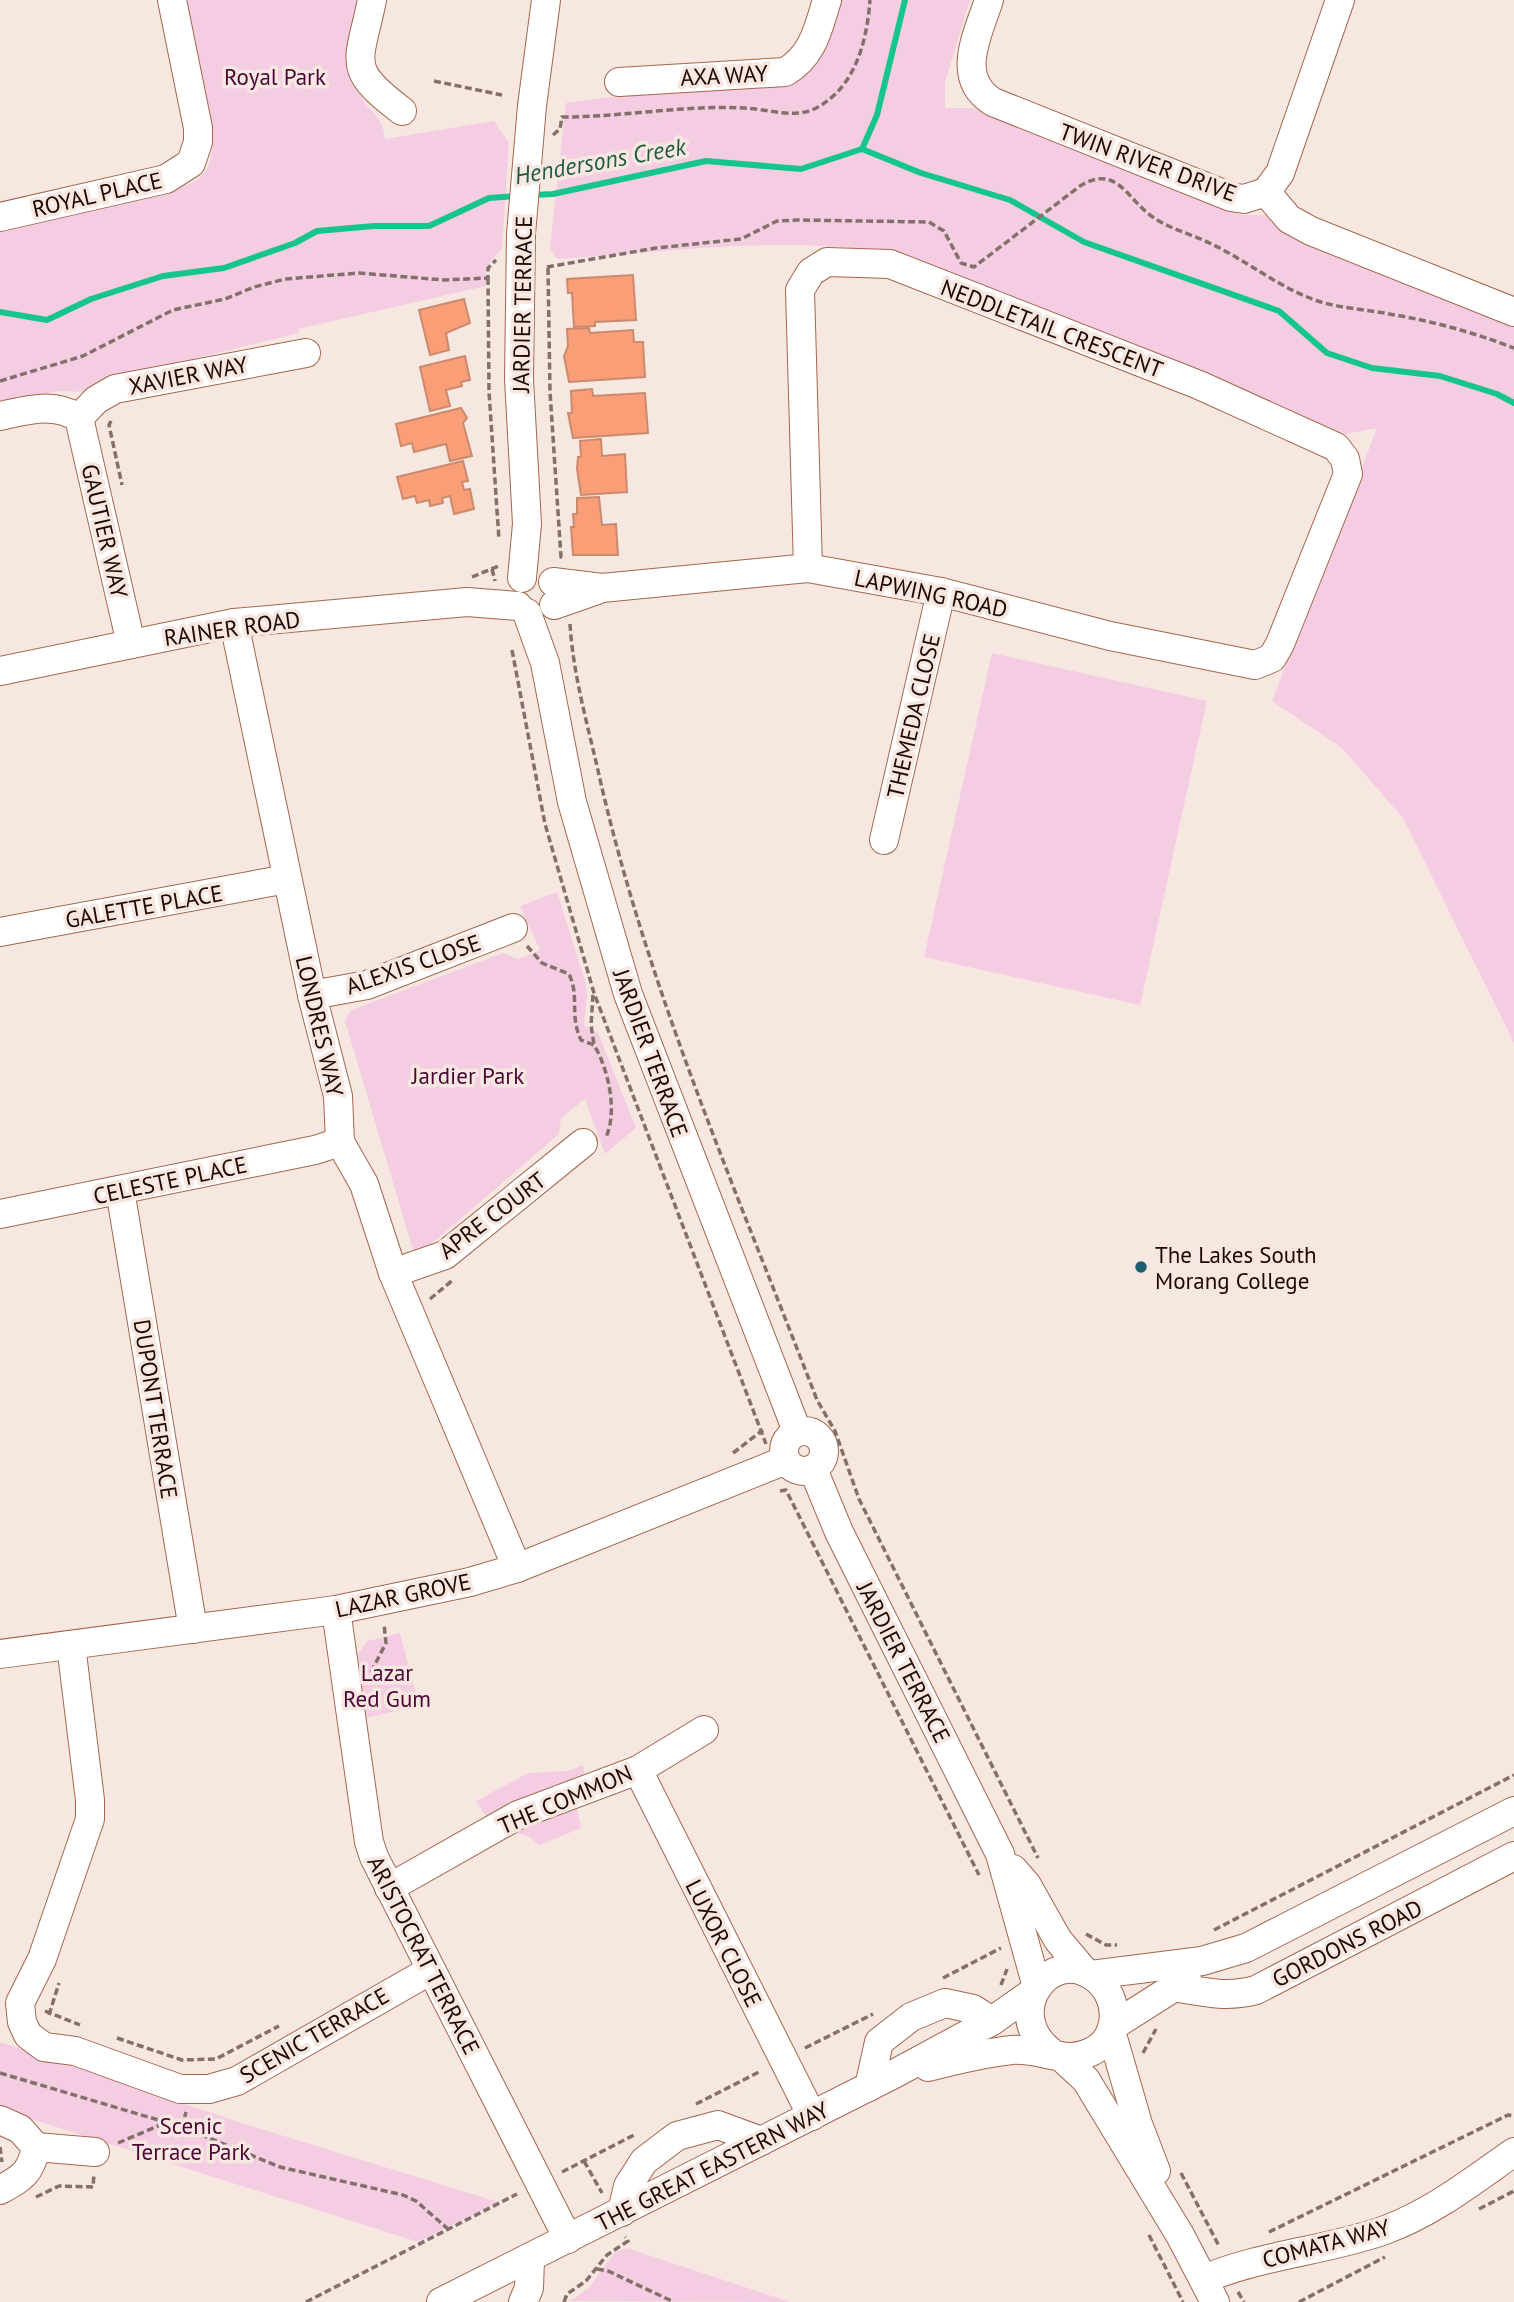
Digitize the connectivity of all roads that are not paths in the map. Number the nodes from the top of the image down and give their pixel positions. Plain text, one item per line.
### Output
1 (172, 0) edge
2 (372, 0) edge
3 (546, 0) edge
4 (827, 0) edge
5 (989, 0) edge
6 (1340, 0) edge
7 (619, 82) dead end
8 (402, 110) dead end
9 (1266, 192) junction
10 (0, 217) edge
11 (1514, 312) edge
12 (306, 353) dead end
13 (0, 416) edge
14 (79, 418) junction
15 (808, 568) junction
16 (539, 591) junction
17 (941, 592) junction
18 (234, 623) junction
19 (131, 644) junction
20 (1255, 665) joint
21 (0, 671) edge
22 (884, 840) dead end
23 (287, 879) junction
24 (513, 928) road end
25 (0, 932) edge
26 (312, 995) junction
27 (340, 1142) junction
28 (583, 1143) road end
29 (120, 1190) junction
30 (0, 1214) edge
31 (393, 1273) junction
32 (797, 1431) junction
33 (786, 1460) junction
34 (813, 1469) junction
35 (517, 1569) junction
36 (338, 1622) junction
37 (193, 1629) junction
38 (71, 1645) junction
39 (0, 1654) edge
40 (704, 1730) dead end
41 (638, 1770) junction
42 (1514, 1811) edge
43 (1000, 1854) junction
44 (1514, 1856) edge
45 (390, 1888) junction
46 (1245, 1948) junction
47 (431, 1970) junction
48 (1088, 1973) junction
49 (1173, 1987) junction
50 (1035, 1990) junction
51 (24, 2016) edge
52 (999, 2017) junction
53 (1112, 2029) junction
54 (1056, 2054) junction
55 (894, 2074) junction
56 (869, 2087) junction
57 (812, 2116) junction
58 (0, 2120) edge
59 (761, 2141) junction
60 (95, 2152) dead end
61 (1514, 2152) edge
62 (34, 2157) junction
63 (0, 2190) edge
64 (622, 2212) junction
65 (1180, 2235) junction
66 (568, 2239) junction
67 (530, 2259) junction
68 (1218, 2269) edge
69 (442, 2302) edge
70 (523, 2302) edge

1 - 10 street, ROYAL PLACE
2 - 8 street
3 - 16 street, JARDIER TERRACE
4 - 7 street, AXA WAY
5 - 9 street, TWIN RIVER DRIVE
6 - 9 street
9 - 11 street, TWIN RIVER DRIVE
12 - 14 street, XAVIER WAY
13 - 14 street
14 - 19 street, GAUTIER WAY
15 - 16 street, LAPWING ROAD
15 - 17 street, LAPWING ROAD
15 - 20 street, NEDDLETAIL CRESCENT
16 - 18 street, RAINER ROAD
16 - 32 street, JARDIER TERRACE
17 - 20 street, LAPWING ROAD
17 - 22 street, THEMEDA CLOSE
18 - 19 street, RAINER ROAD
18 - 23 street, LONDRES WAY
19 - 21 street, RAINER ROAD
23 - 25 street, GALETTE PLACE
23 - 26 street, LONDRES WAY
24 - 26 street, ALEXIS CLOSE
26 - 27 street, LONDRES WAY
27 - 29 street, CELESTE PLACE
27 - 31 street, LONDRES WAY
28 - 31 street, APRE COURT
29 - 30 street, CELESTE PLACE
29 - 37 street, DUPONT TERRACE
31 - 35 street, LONDRES WAY
32 - 33 street
32 - 34 street
33 - 34 street
33 - 35 street, LAZAR GROVE
34 - 43 street, JARDIER TERRACE
35 - 36 street, LAZAR GROVE
36 - 37 street, LAZAR GROVE
36 - 45 street, ARISTOCRAT TERRACE
37 - 38 street, LAZAR GROVE
38 - 39 street, LAZAR GROVE
38 - 51 street
40 - 41 street, THE COMMON
41 - 45 street, THE COMMON
41 - 57 street, LUXOR CLOSE
42 - 46 street, GORDONS ROAD
43 - 48 street, JARDIER TERRACE
43 - 50 street, JARDIER TERRACE
44 - 49 street, GORDONS ROAD
45 - 47 street, ARISTOCRAT TERRACE
46 - 48 street, GORDONS ROAD
46 - 49 street, GORDONS ROAD
47 - 51 street, SCENIC TERRACE
47 - 66 street, ARISTOCRAT TERRACE
48 - 50 street
48 - 53 street
49 - 53 street, GORDONS ROAD
50 - 52 street, THE GREAT EASTERN WAY
50 - 54 street
52 - 55 street, THE GREAT EASTERN WAY
52 - 56 street
53 - 54 street
53 - 65 street
54 - 55 street, THE GREAT EASTERN WAY
54 - 65 street
55 - 56 street, THE GREAT EASTERN WAY
56 - 57 street, THE GREAT EASTERN WAY
57 - 59 street, THE GREAT EASTERN WAY
58 - 62 street
59 - 64 street, THE GREAT EASTERN WAY
59 - 64 street
60 - 62 street
61 - 68 street, COMATA WAY
62 - 63 street
64 - 66 street, THE GREAT EASTERN WAY
65 - 68 street
66 - 67 street, THE GREAT EASTERN WAY
67 - 69 street, THE GREAT EASTERN WAY
67 - 70 street

